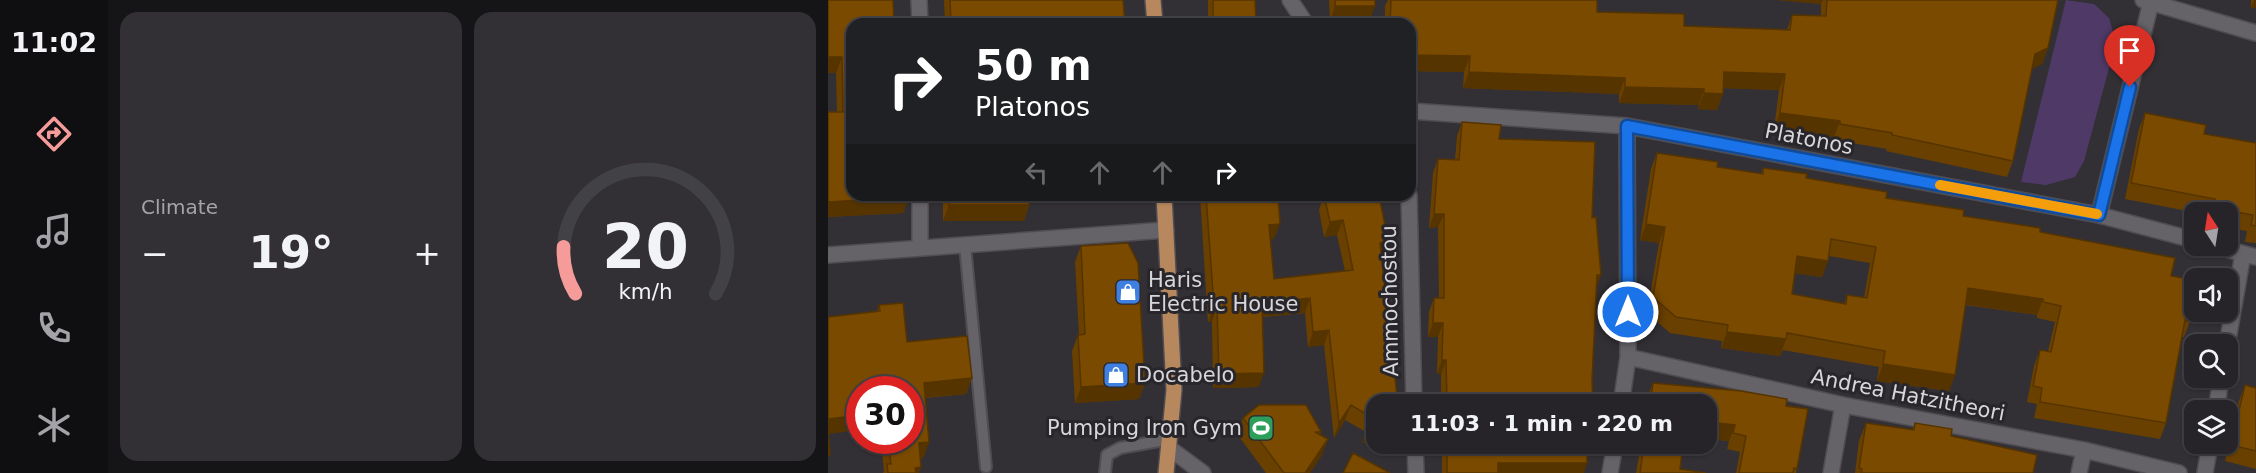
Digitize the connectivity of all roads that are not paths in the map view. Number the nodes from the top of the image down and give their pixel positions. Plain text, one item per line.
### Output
1 (920, 0) edge
2 (1153, 0) edge
3 (1290, 0) edge
4 (2147, 1) edge
5 (920, 18) edge
6 (1154, 18) edge
7 (1302, 18) edge
8 (2256, 33) edge
9 (1416, 111) edge
10 (1627, 126) junction
11 (920, 201) edge
12 (1164, 201) edge
13 (1408, 201) edge
14 (2099, 215) junction
15 (1166, 230) junction
16 (2184, 237) edge
17 (965, 245) junction
18 (920, 248) junction
19 (828, 255) edge
20 (2250, 255) edge
21 (2230, 334) edge
22 (1628, 357) junction
23 (1414, 394) edge
24 (1623, 394) edge
25 (1843, 405) junction
26 (1170, 444) junction
27 (2084, 450) junction
28 (1415, 454) edge
29 (1613, 454) edge
30 (2208, 454) edge
31 (986, 467) dead end
32 (1105, 473) edge
33 (1166, 473) edge
34 (1203, 473) edge
35 (1416, 473) edge
36 (1610, 473) edge
37 (1831, 473) edge
38 (2079, 473) edge
39 (2179, 473) edge
40 (2205, 473) edge

1 - 5 street
2 - 6 main road
3 - 7 street
4 - 8 street
4 - 14 street
9 - 10 street, Platonos
10 - 14 street, Platonos
10 - 22 street
11 - 18 street
12 - 15 main road
13 - 23 street, Ammochostou
14 - 16 street, Platonos
15 - 17 street
15 - 26 main road
17 - 18 street
17 - 31 lane
18 - 19 street
20 - 21 street
22 - 24 street
22 - 25 street, Andrea Hatzitheori
25 - 27 street, Andrea Hatzitheori
25 - 37 street
26 - 32 lane
26 - 33 main road
26 - 34 street
27 - 38 street
27 - 39 street, Andrea Hatzitheori
28 - 35 street
29 - 36 street
30 - 40 street

